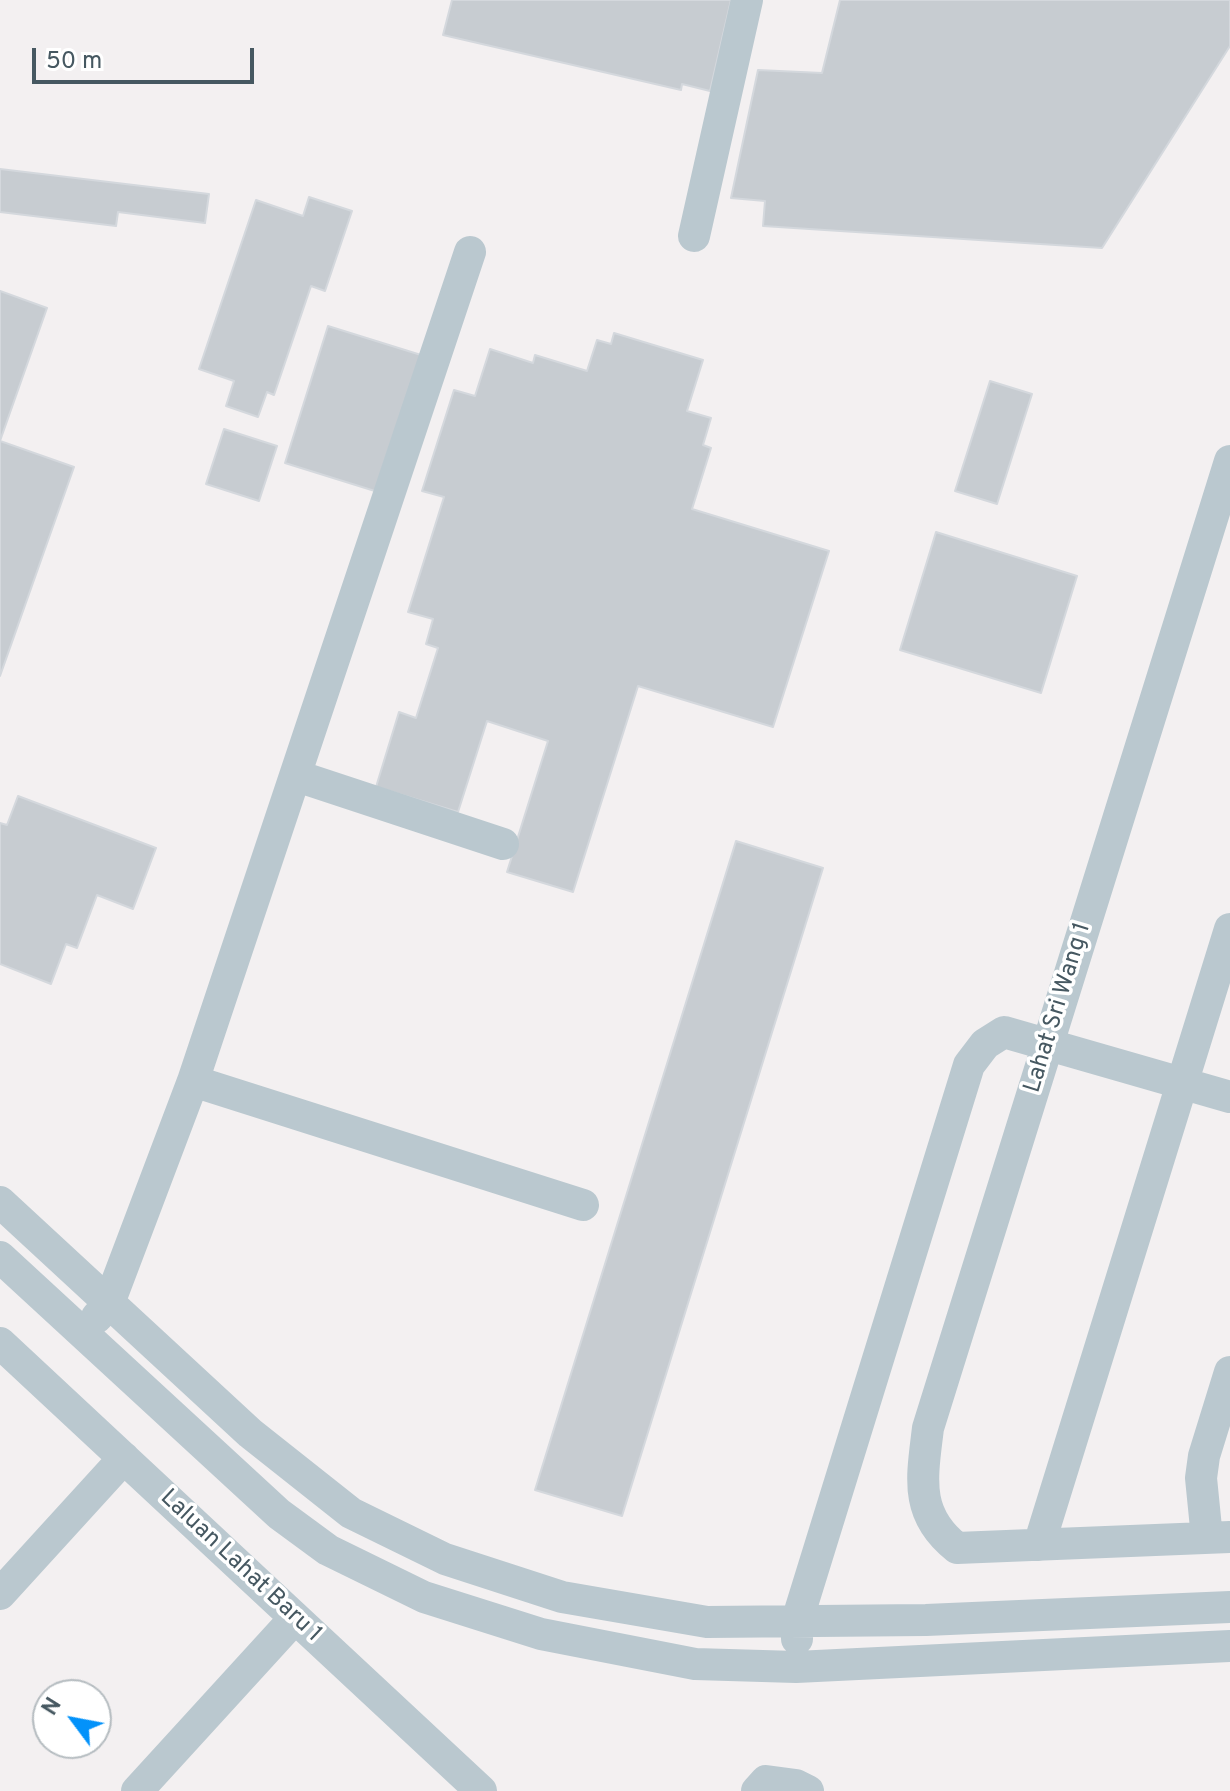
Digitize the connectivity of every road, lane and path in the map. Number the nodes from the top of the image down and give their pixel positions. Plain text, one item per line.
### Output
1 (747, 0) edge
2 (694, 236) dead end
3 (470, 252) dead end
4 (1230, 461) edge
5 (297, 776) junction
6 (503, 844) dead end
7 (1230, 929) edge
8 (1047, 1045) junction
9 (193, 1081) junction
10 (1184, 1083) junction
11 (1230, 1097) edge
12 (0, 1202) edge
13 (583, 1205) dead end
14 (0, 1257) edge
15 (109, 1303) junction
16 (82, 1335) junction
17 (0, 1343) edge
18 (1230, 1372) edge
19 (124, 1458) junction
20 (1218, 1538) edge
21 (1039, 1545) junction
22 (0, 1594) edge
23 (1230, 1607) edge
24 (295, 1618) junction
25 (797, 1621) junction
26 (1230, 1646) edge
27 (796, 1667) junction
28 (463, 1785) edge
29 (137, 1791) edge
30 (757, 1791) edge
31 (808, 1791) edge

1 - 2 street
3 - 5 street
4 - 8 street, Lahat Sri Wang 1
5 - 6 street
5 - 9 street
7 - 10 street
8 - 10 street
8 - 21 street, Lahat Sri Wang 1
8 - 25 street
9 - 13 street
9 - 15 street
10 - 11 street
10 - 21 street
12 - 15 street
14 - 16 street
15 - 16 street
15 - 25 street
16 - 27 street
17 - 19 street, Laluan Lahat Baru 1
18 - 20 street
19 - 22 street
19 - 24 street, Laluan Lahat Baru 1
20 - 21 street
23 - 25 street
24 - 28 street, Laluan Lahat Baru 1
24 - 29 street
25 - 27 street
26 - 27 street
30 - 31 street

